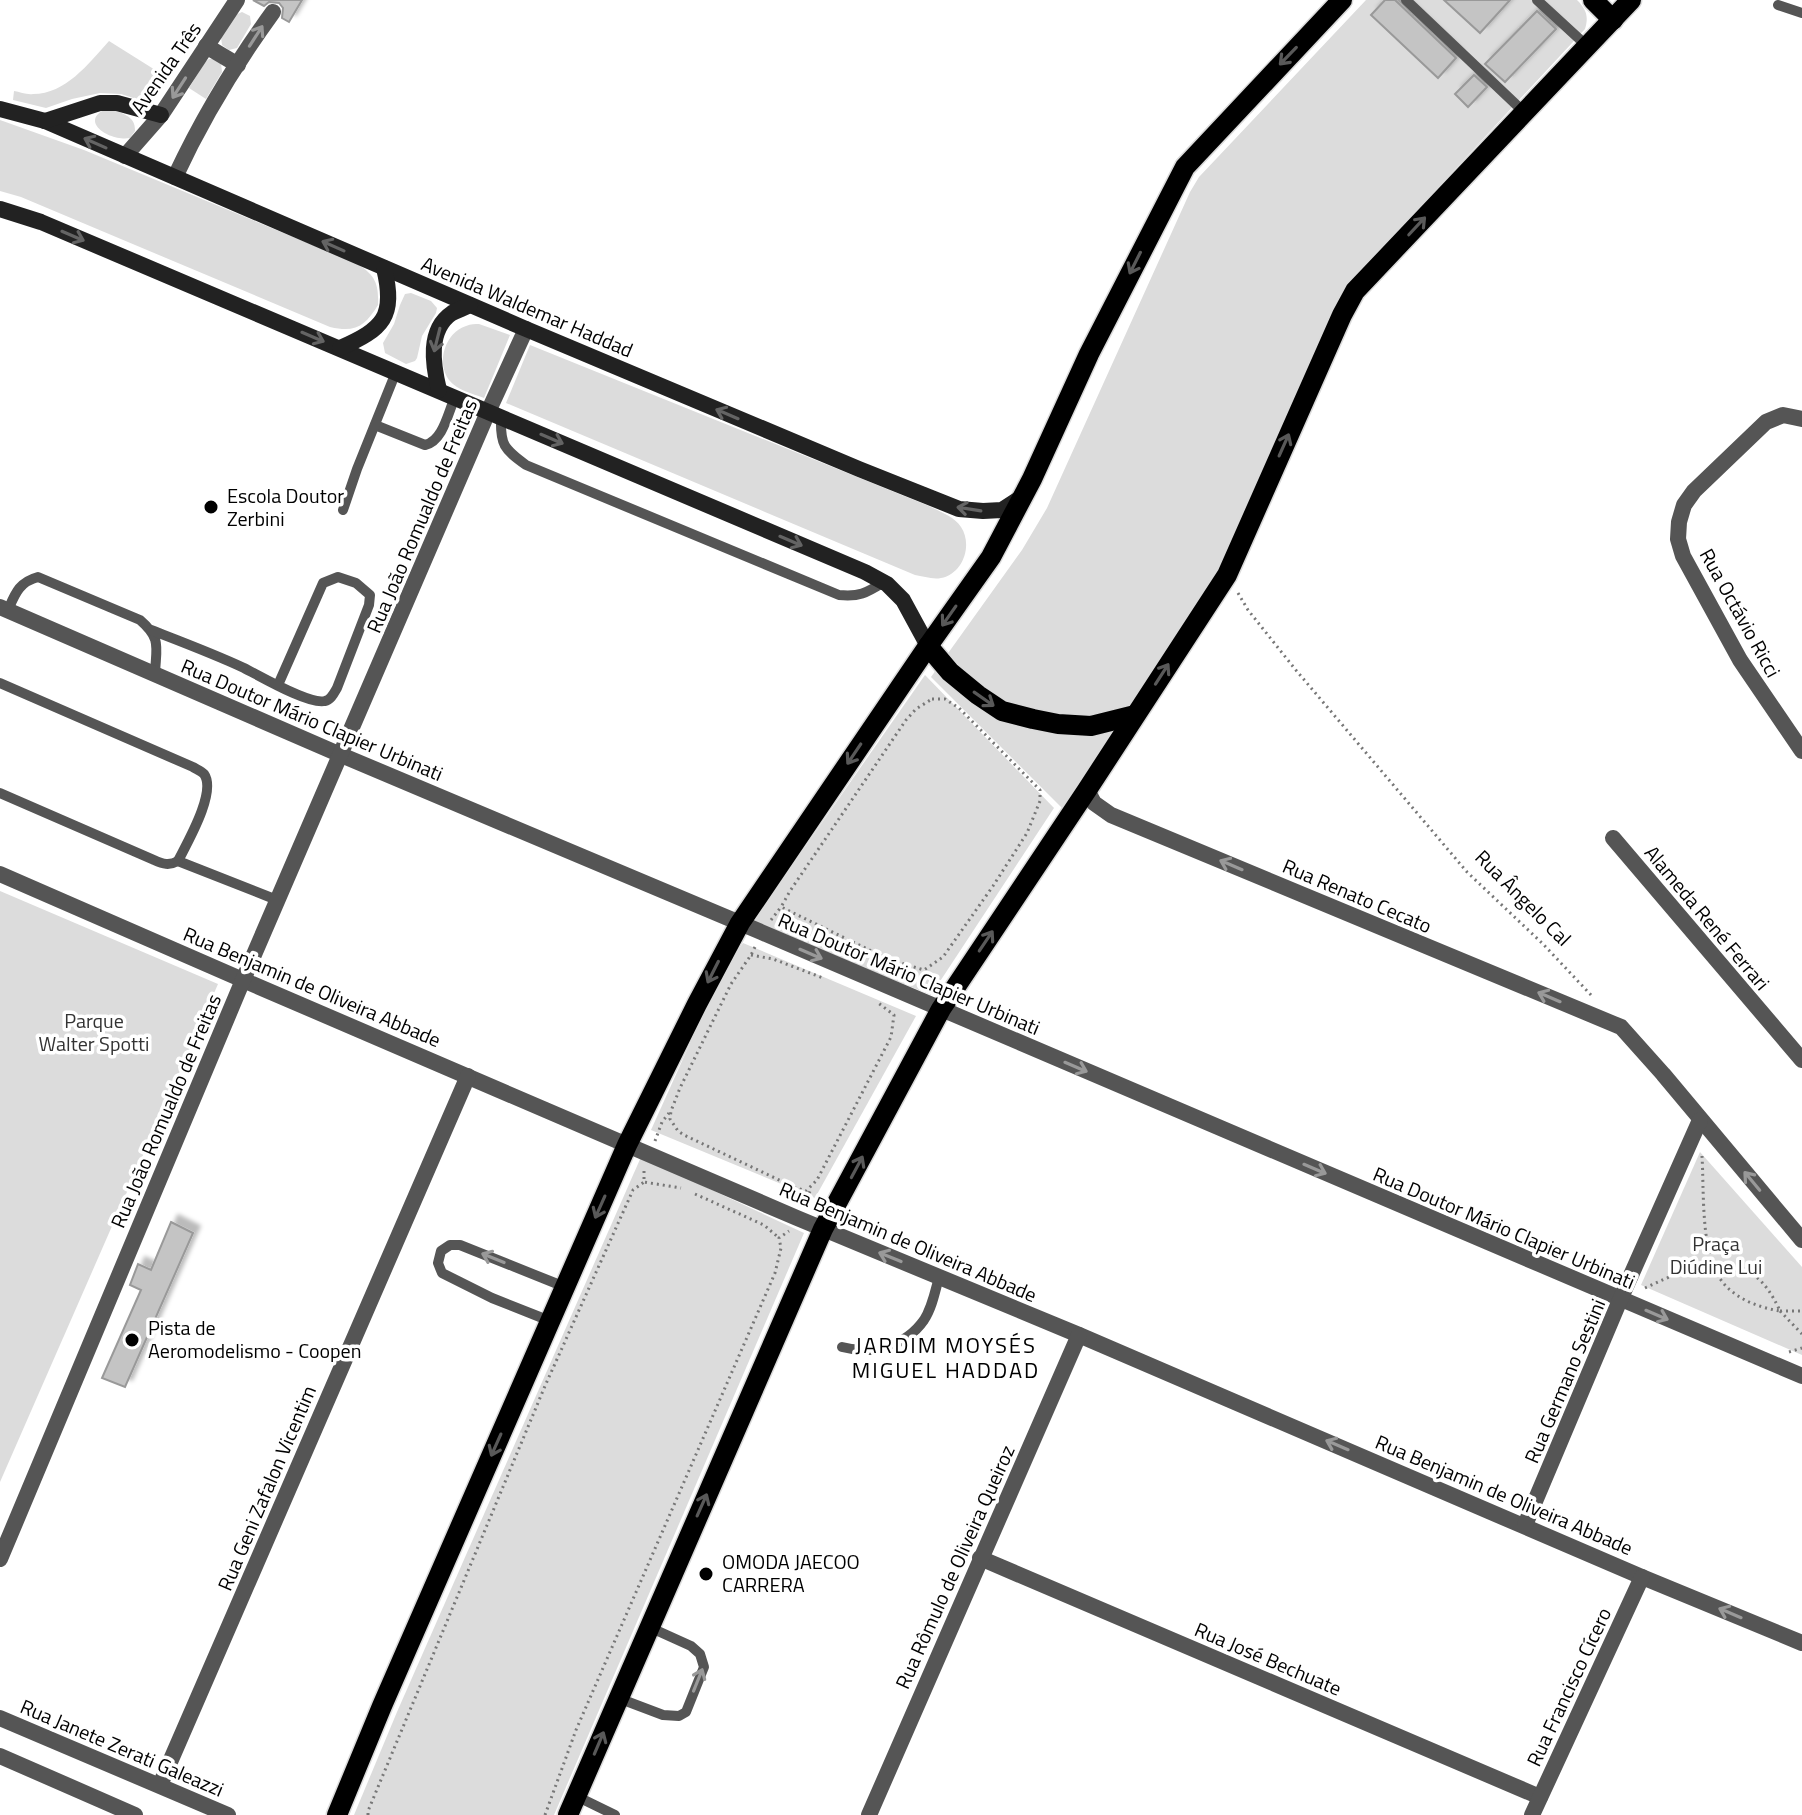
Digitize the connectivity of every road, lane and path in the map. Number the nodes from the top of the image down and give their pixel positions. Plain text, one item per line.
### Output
1 (237, 0) edge
2 (1342, 0) edge
3 (1406, 0) edge
4 (1537, 0) edge
5 (1593, 0) edge
6 (1631, 0) edge
7 (1778, 5) dead end
8 (273, 12) dead end
9 (1802, 13) edge
10 (1613, 20) junction
11 (206, 46) junction
12 (1587, 46) junction
13 (238, 65) junction
14 (0, 109) edge
15 (1524, 112) junction
16 (161, 115) junction
17 (45, 121) junction
18 (125, 156) junction
19 (175, 177) junction
20 (3, 212) edge
21 (384, 268) junction
22 (470, 305) junction
23 (526, 329) junction
24 (340, 348) junction
25 (396, 372) junction
26 (439, 390) junction
27 (455, 397) junction
28 (495, 414) junction
29 (1802, 419) edge
30 (375, 425) junction
31 (1032, 479) junction
32 (343, 510) dead end
33 (1227, 575) junction
34 (884, 582) junction
35 (4, 609) edge
36 (151, 630) junction
37 (928, 646) junction
38 (155, 674) junction
39 (0, 683) edge
40 (278, 685) junction
41 (916, 709) joint
42 (1135, 715) junction
43 (1802, 751) edge
44 (341, 755) junction
45 (1087, 790) junction
46 (0, 793) edge
47 (1613, 838) dead end
48 (178, 861) junction
49 (0, 874) edge
50 (277, 900) junction
51 (740, 923) junction
52 (243, 980) junction
53 (830, 981) dead end
54 (1592, 996) dead end
55 (874, 999) dead end
56 (941, 1009) junction
57 (1802, 1060) edge
58 (468, 1076) junction
59 (1700, 1120) junction
60 (627, 1145) junction
61 (1702, 1152) dead end
62 (644, 1182) dead end
63 (812, 1185) junction
64 (797, 1218) junction
65 (823, 1229) junction
66 (1802, 1240) edge
67 (1713, 1263) junction
68 (939, 1277) junction
69 (565, 1287) junction
70 (1620, 1300) junction
71 (1780, 1311) junction
72 (1802, 1311) edge
73 (550, 1321) junction
74 (1802, 1334) edge
75 (1079, 1335) junction
76 (842, 1347) dead end
77 (1802, 1376) edge
78 (1525, 1525) junction
79 (980, 1558) junction
80 (0, 1559) edge
81 (1642, 1577) junction
82 (649, 1627) junction
83 (1802, 1643) edge
84 (618, 1698) junction
85 (0, 1718) edge
86 (0, 1756) edge
87 (160, 1785) junction
88 (576, 1796) junction
89 (1540, 1797) junction
90 (135, 1815) edge
91 (228, 1815) edge
92 (337, 1815) edge
93 (368, 1815) edge
94 (545, 1815) edge
95 (568, 1815) edge
96 (615, 1815) edge
97 (869, 1815) edge
98 (1532, 1815) edge

1 - 11 street, Avenida Três
2 -> 31 main road
3 - 15 lane
4 - 12 lane
5 - 10 main road
6 - 10 main road
7 - 9 lane
13 -> 8 street
10 - 12 main road
11 - 13 street
11 -> 16 street, Avenida Três
12 - 15 main road
13 - 19 street
14 - 17 main road, Avenida Waldemar Haddad
33 -> 15 main road
16 - 17 main road
16 - 18 street, Avenida Três
18 -> 17 main road, Avenida Waldemar Haddad
18 - 19 main road, Avenida Waldemar Haddad
21 -> 19 main road, Avenida Waldemar Haddad
20 -> 24 main road
21 - 22 main road, Avenida Waldemar Haddad
21 - 24 main road
22 - 23 main road, Avenida Waldemar Haddad
22 -> 26 main road
23 - 28 street, Rua João Romualdo de Freitas
31 -> 23 main road, Avenida Waldemar Haddad
24 - 25 main road
25 - 26 main road
25 - 30 lane
26 - 27 main road
27 - 28 main road
27 - 30 lane
28 -> 34 main road
28 - 34 lane
28 - 44 street, Rua João Romualdo de Freitas
29 - 43 street, Rua Octávio Ricci
30 - 32 lane
31 -> 37 main road
42 -> 33 main road
33 - 54 path, Rua Ângelo Cal
34 - 37 main road
35 - 36 lane
35 - 38 street, Rua Doutor Mário Clapier Urbinati
36 - 38 lane
36 - 40 lane
37 -> 42 main road
37 -> 51 main road
38 - 44 street, Rua Doutor Mário Clapier Urbinati
39 - 48 lane
40 - 40 lane
41 - 41 path
42 - 45 main road
44 - 50 street, Rua João Romualdo de Freitas
44 - 51 street, Rua Doutor Mário Clapier Urbinati
56 -> 45 main road
59 -> 45 street, Rua Renato Cecato
46 - 48 lane
47 - 57 street, Alameda René Ferrari
48 - 50 lane
49 - 52 street, Rua Benjamin de Oliveira Abbade
50 - 52 street, Rua João Romualdo de Freitas
51 -> 56 street, Rua Doutor Mário Clapier Urbinati
51 -> 60 main road
52 - 58 street, Rua Benjamin de Oliveira Abbade
52 - 80 street, Rua João Romualdo de Freitas
53 - 63 path
55 - 63 path
65 -> 56 main road
56 -> 70 street, Rua Doutor Mário Clapier Urbinati
58 - 60 street, Rua Benjamin de Oliveira Abbade
58 - 87 street, Rua Geni Zafalon Vicentim
66 -> 59 street
59 - 70 street, Rua Germano Sestini
60 - 64 street, Rua Benjamin de Oliveira Abbade
60 -> 69 main road
61 - 67 path
62 - 93 path
63 - 64 path
64 - 65 street, Rua Benjamin de Oliveira Abbade
64 - 94 path
68 -> 65 street, Rua Benjamin de Oliveira Abbade
82 -> 65 main road
67 - 70 path
67 - 71 path
67 - 71 path
68 - 75 street, Rua Benjamin de Oliveira Abbade
68 - 76 lane
69 - 73 main road
69 -> 73 lane
70 -> 77 street, Rua Doutor Mário Clapier Urbinati
70 - 78 street, Rua Germano Sestini
71 - 72 path
71 - 74 path
73 -> 92 main road
78 -> 75 street, Rua Benjamin de Oliveira Abbade
75 - 79 street, Rua Rômulo de Oliveira Queiroz
78 - 81 street, Rua Benjamin de Oliveira Abbade
79 - 89 street, Rua José Bechuate
79 - 97 street, Rua Rômulo de Oliveira Queiroz
83 -> 81 street, Rua Benjamin de Oliveira Abbade
81 - 89 street, Rua Francisco Cícero
82 - 84 main road
84 -> 82 lane
88 -> 84 main road
85 - 87 street, Rua Janete Zerati Galeazzi
86 - 90 street
87 - 91 street, Rua Janete Zerati Galeazzi
88 - 95 main road
88 - 96 lane
89 - 98 street, Rua Francisco Cícero

